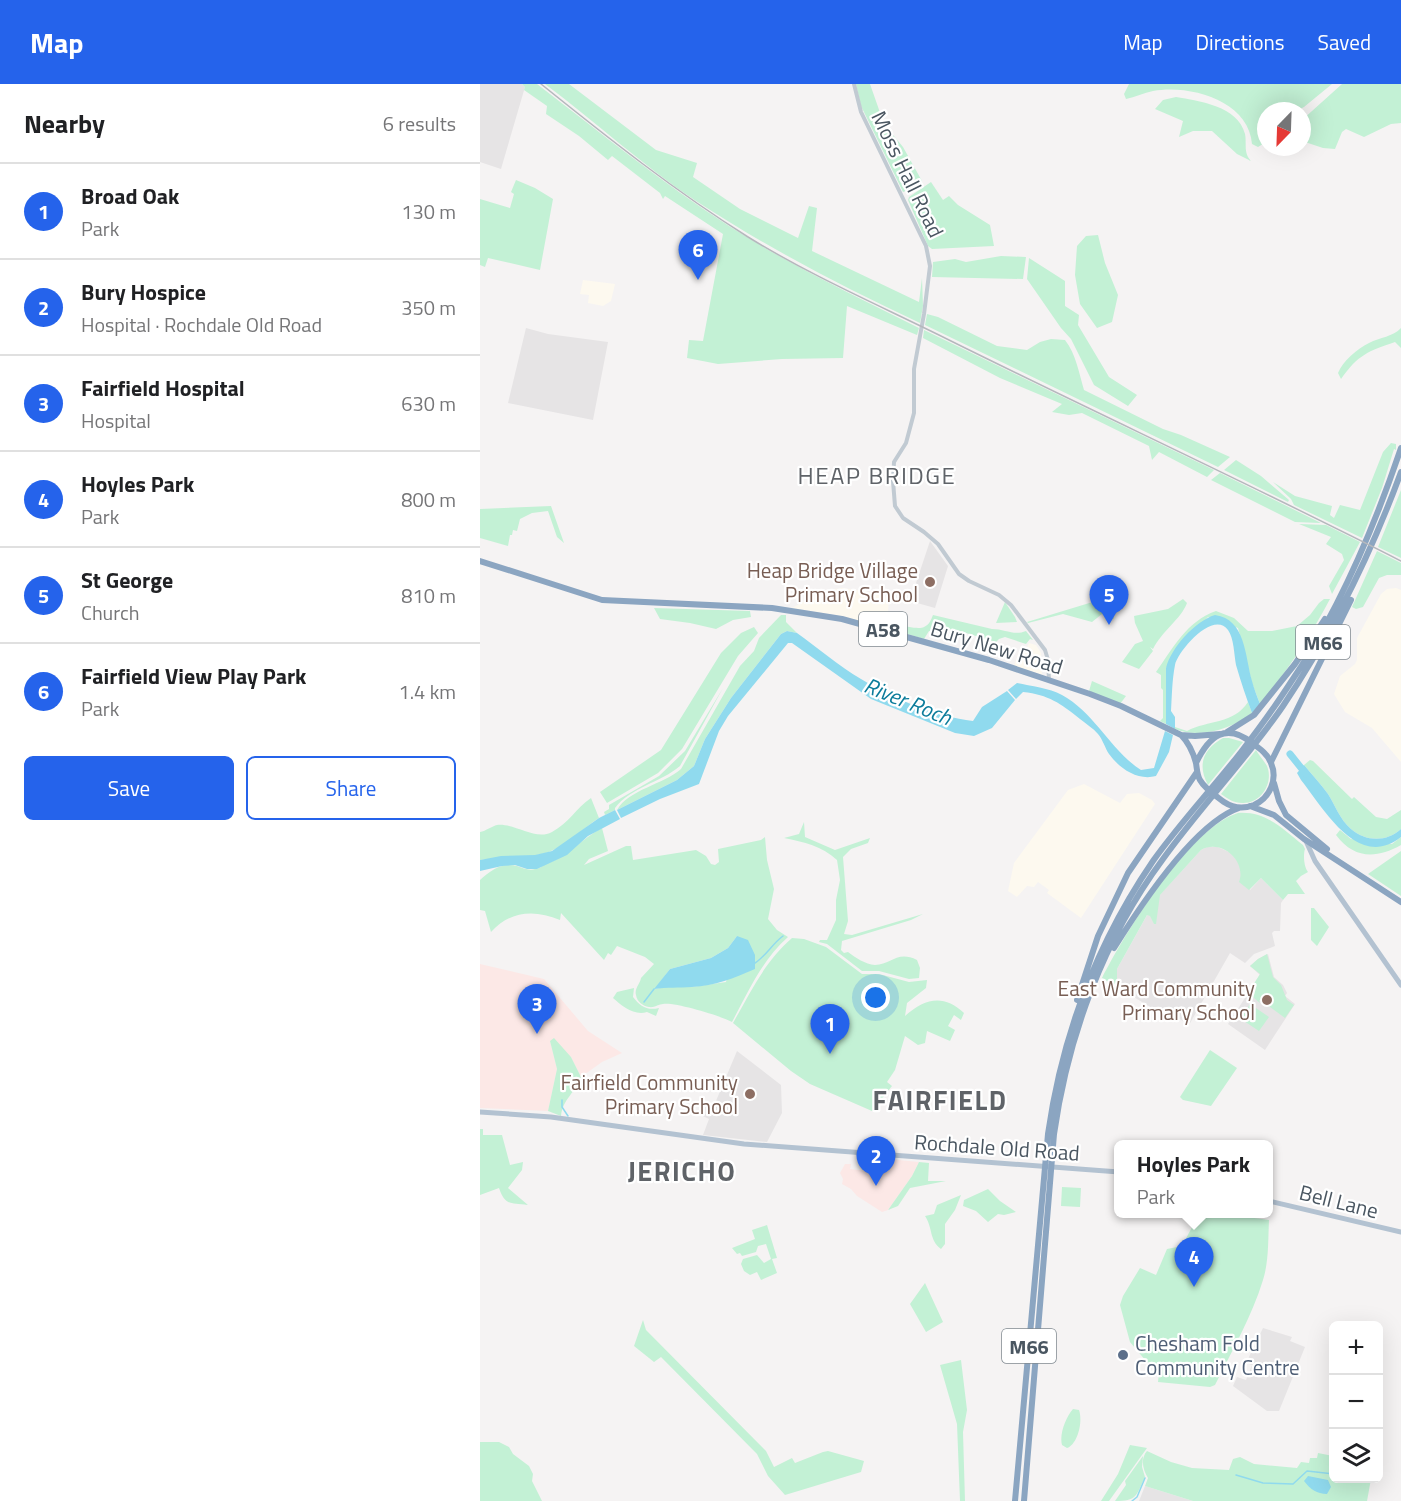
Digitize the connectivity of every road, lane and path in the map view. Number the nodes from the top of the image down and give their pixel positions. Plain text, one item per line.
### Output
1 (854, 84) edge
2 (1401, 448) edge
3 (1401, 472) edge
4 (480, 561) edge
5 (1360, 574) junction
6 (1340, 596) junction
7 (1049, 680) junction
8 (1279, 706) junction
9 (1178, 733) junction
10 (1223, 733) junction
11 (1272, 759) junction
12 (1196, 763) junction
13 (1197, 772) junction
14 (1274, 782) junction
15 (1203, 802) junction
16 (1250, 806) junction
17 (1239, 807) junction
18 (1304, 839) junction
19 (1315, 843) junction
20 (1315, 861) junction
21 (1401, 902) edge
22 (1095, 983) junction
23 (1401, 985) edge
24 (1069, 1035) junction
25 (480, 1112) edge
26 (1114, 1172) edge
27 (1046, 1192) junction
28 (1273, 1202) edge
29 (1401, 1232) edge
30 (1015, 1501) edge
31 (1024, 1501) edge

1 - 7 street, Moss Hall Road
2 - 6 highway, M66
3 - 5 highway, M66
4 - 7 highway, Bury New Road / A58
5 - 8 highway, M66
5 - 11 highway, M66
6 - 8 highway, M66
6 - 10 highway, M66
7 - 9 highway, Bury New Road / A58
8 - 15 highway, M66
9 - 10 highway, Bury New Road / A58
9 - 12 highway
10 - 11 highway, A58
10 - 12 highway
11 - 14 highway
12 - 13 highway
13 - 17 highway
13 - 24 highway, M66
14 - 16 highway
14 - 19 highway
15 - 22 highway, M66
15 - 24 highway, M66
16 - 17 highway
16 - 18 highway
17 - 22 highway, M66
18 - 19 highway
18 - 20 main road
19 - 20 main road
19 - 21 highway
20 - 23 main road
22 - 27 highway, M66
24 - 27 highway, M66
25 - 26 main road, Rochdale Old Road
27 - 30 highway, M66
27 - 31 highway, M66
28 - 29 main road, Bell Lane

